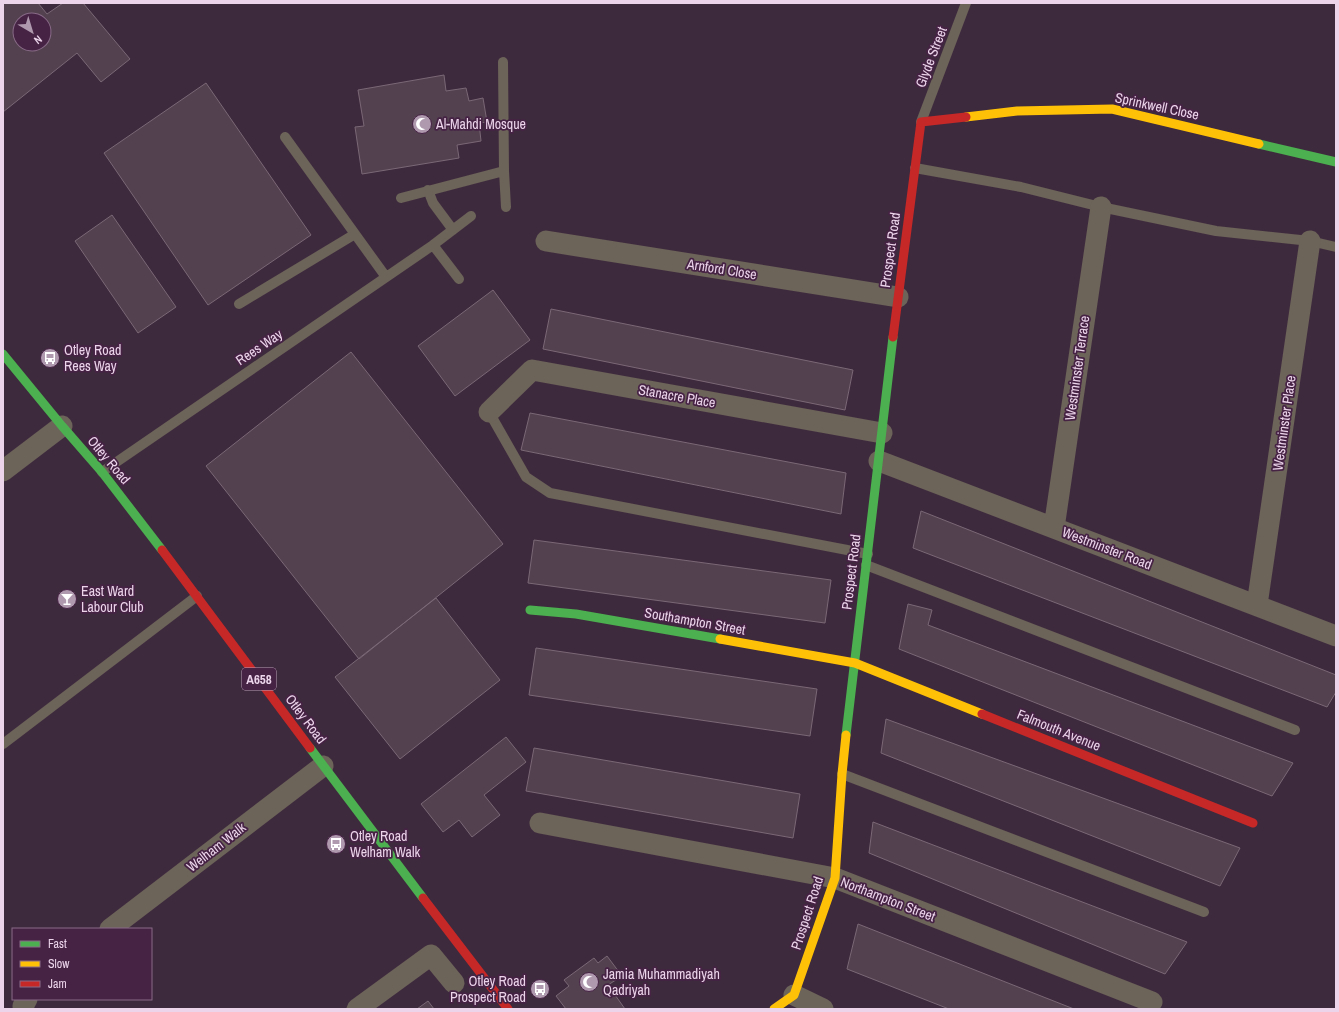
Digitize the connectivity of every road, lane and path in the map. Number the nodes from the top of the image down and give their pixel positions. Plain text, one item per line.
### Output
1 (966, 3) edge
2 (503, 62) dead end
3 (921, 122) junction
4 (285, 137) dead end
5 (1336, 162) edge
6 (915, 168) junction
7 (504, 171) junction
8 (428, 190) junction
9 (401, 198) dead end
10 (506, 207) dead end
11 (1101, 208) junction
12 (470, 216) dead end
13 (453, 230) junction
14 (355, 234) junction
15 (546, 241) dead end
16 (1310, 241) junction
17 (433, 245) junction
18 (1336, 247) edge
19 (386, 277) junction
20 (459, 279) dead end
21 (898, 297) junction
22 (239, 304) dead end
23 (3, 354) edge
24 (489, 412) joint
25 (62, 426) junction
26 (882, 433) junction
27 (878, 461) junction
28 (3, 471) edge
29 (102, 472) junction
30 (1054, 528) junction
31 (868, 554) junction
32 (866, 565) junction
33 (198, 596) junction
34 (1257, 605) junction
35 (530, 610) dead end
36 (1336, 636) edge
37 (855, 663) junction
38 (1295, 730) dead end
39 (3, 744) edge
40 (323, 766) junction
41 (842, 774) junction
42 (540, 823) dead end
43 (1252, 823) dead end
44 (835, 878) junction
45 (1204, 912) dead end
46 (111, 928) edge
47 (454, 983) dead end
48 (794, 995) junction
49 (1152, 1002) dead end
50 (357, 1009) edge
51 (508, 1009) edge
52 (774, 1009) edge
53 (823, 1009) edge

1 - 3 lane, Glyde Street
2 - 7 lane
3 - 5 street, Sprinkwell Close
3 - 6 street, Prospect Road
4 - 14 lane
6 - 11 lane
6 - 21 street, Prospect Road
7 - 8 lane
7 - 10 lane
8 - 9 lane
8 - 13 lane
11 - 16 lane
11 - 30 street, Westminster Terrace
12 - 13 lane, Rees Way
13 - 17 lane, Rees Way
14 - 19 lane
14 - 22 lane
15 - 21 street, Arnford Close
16 - 18 lane
16 - 34 street, Westminster Place
17 - 19 lane, Rees Way
17 - 20 lane
19 - 29 lane, Rees Way
21 - 26 street, Prospect Road
23 - 25 street, Otley Road / A658
24 - 26 street, Stanacre Place
24 - 31 lane
25 - 28 street
25 - 29 street, Otley Road / A658
26 - 27 street, Prospect Road
27 - 30 street, Westminster Road
27 - 31 street, Prospect Road
29 - 33 street, Otley Road / A658
30 - 34 street, Westminster Road
31 - 32 street, Prospect Road
32 - 37 street, Prospect Road
32 - 38 lane
33 - 39 lane
33 - 40 street, Otley Road / A658
34 - 36 street, Westminster Road
35 - 37 street, Southampton Street
37 - 41 street, Prospect Road
37 - 43 street, Falmouth Avenue
40 - 46 street, Welham Walk
40 - 51 street, Otley Road / A658
41 - 44 street, Prospect Road
41 - 45 lane
42 - 44 street, Northampton Street
44 - 48 street, Prospect Road
44 - 49 street, Northampton Street
47 - 50 street
48 - 52 street
48 - 53 street

